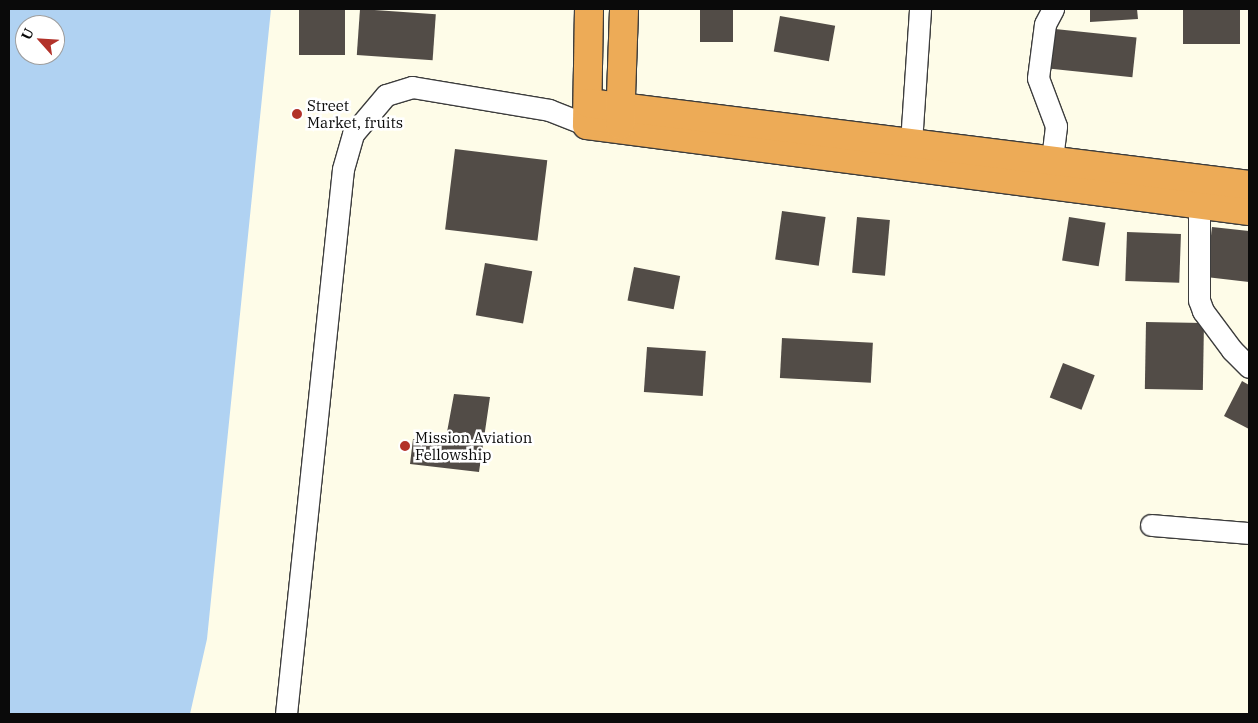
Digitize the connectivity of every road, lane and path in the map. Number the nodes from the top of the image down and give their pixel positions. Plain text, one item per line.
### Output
1 (589, 9) edge
2 (624, 9) edge
3 (920, 9) edge
4 (1053, 9) edge
5 (587, 114) junction
6 (621, 119) junction
7 (910, 154) junction
8 (1052, 158) junction
9 (1249, 184) edge
10 (1199, 204) junction
11 (1249, 211) edge
12 (1249, 368) edge
13 (1151, 525) dead end
14 (1249, 533) edge
15 (286, 714) edge

1 - 5 highway
2 - 6 highway
3 - 7 street
4 - 8 street
5 - 6 highway
5 - 15 street
6 - 7 highway
7 - 8 highway
7 - 10 highway
8 - 9 highway
10 - 11 highway
10 - 12 street
13 - 14 street

